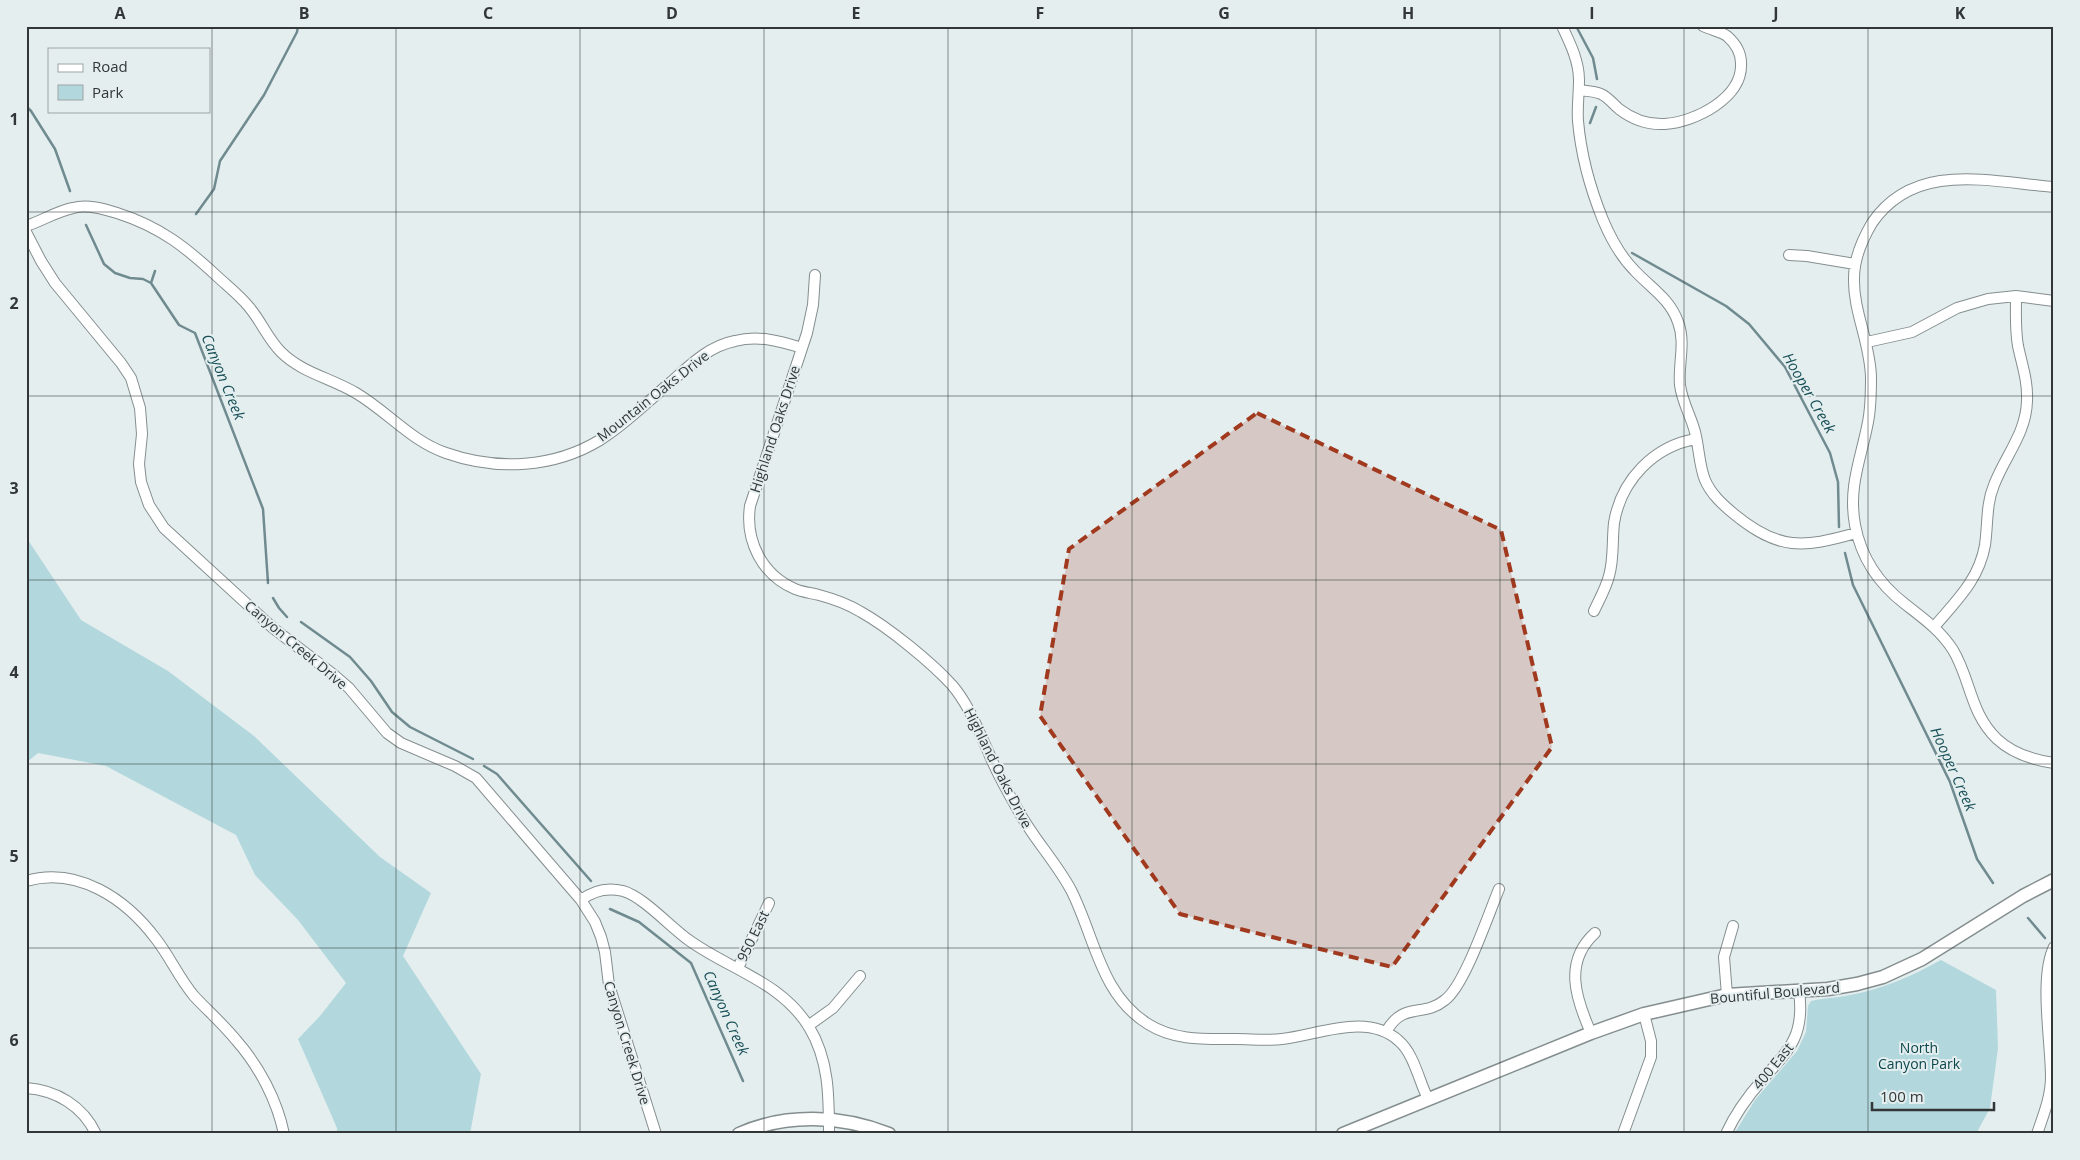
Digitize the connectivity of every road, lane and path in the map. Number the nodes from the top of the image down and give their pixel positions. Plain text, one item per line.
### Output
1 (1562, 26) edge
2 (1703, 26) edge
3 (1579, 90) junction
4 (2054, 187) edge
5 (26, 226) edge
6 (26, 232) edge
7 (1789, 255) dead end
8 (1855, 264) junction
9 (815, 276) dead end
10 (2016, 296) junction
11 (2054, 301) edge
12 (1867, 342) junction
13 (802, 348) junction
14 (1696, 438) junction
15 (1856, 533) junction
16 (1594, 611) dead end
17 (1934, 627) junction
18 (2054, 763) edge
19 (2054, 880) edge
20 (26, 881) edge
21 (1499, 889) dead end
22 (581, 900) junction
23 (769, 903) dead end
24 (1733, 926) dead end
25 (1595, 933) dead end
26 (2054, 947) edge
27 (738, 968) junction
28 (860, 976) dead end
29 (1799, 991) junction
30 (1727, 995) junction
31 (1644, 1014) junction
32 (808, 1026) junction
33 (1386, 1032) junction
34 (1591, 1033) junction
35 (26, 1088) edge
36 (1428, 1099) junction
37 (829, 1120) junction
38 (96, 1134) edge
39 (284, 1134) edge
40 (656, 1134) edge
41 (739, 1134) edge
42 (829, 1134) edge
43 (888, 1134) edge
44 (1343, 1134) edge
45 (1623, 1134) edge
46 (1726, 1134) edge
47 (2037, 1134) edge

1 - 3 street
2 - 3 street
3 - 14 street
4 - 8 street
5 - 13 street, Mountain Oaks Drive
6 - 22 street, Canyon Creek Drive
7 - 8 street
8 - 12 street
9 - 13 street, Highland Oaks Drive
10 - 11 street
10 - 12 street
10 - 17 street
12 - 15 street
13 - 33 street, Highland Oaks Drive
14 - 15 street
14 - 16 street
15 - 17 street
17 - 18 street
19 - 29 main road, Bountiful Boulevard
20 - 39 street
21 - 33 street
22 - 27 street
22 - 40 street, Canyon Creek Drive
23 - 27 street, 950 East
24 - 30 street
25 - 34 street
26 - 47 street
27 - 32 street
28 - 32 street
29 - 30 main road, Bountiful Boulevard
29 - 46 street, 400 East
30 - 31 main road, Bountiful Boulevard
31 - 34 main road, Bountiful Boulevard
31 - 45 street
32 - 37 street
33 - 36 street, Highland Oaks Drive
34 - 36 main road, Bountiful Boulevard
35 - 38 street
36 - 44 main road, Bountiful Boulevard
37 - 41 main road
37 - 42 street
37 - 43 main road

